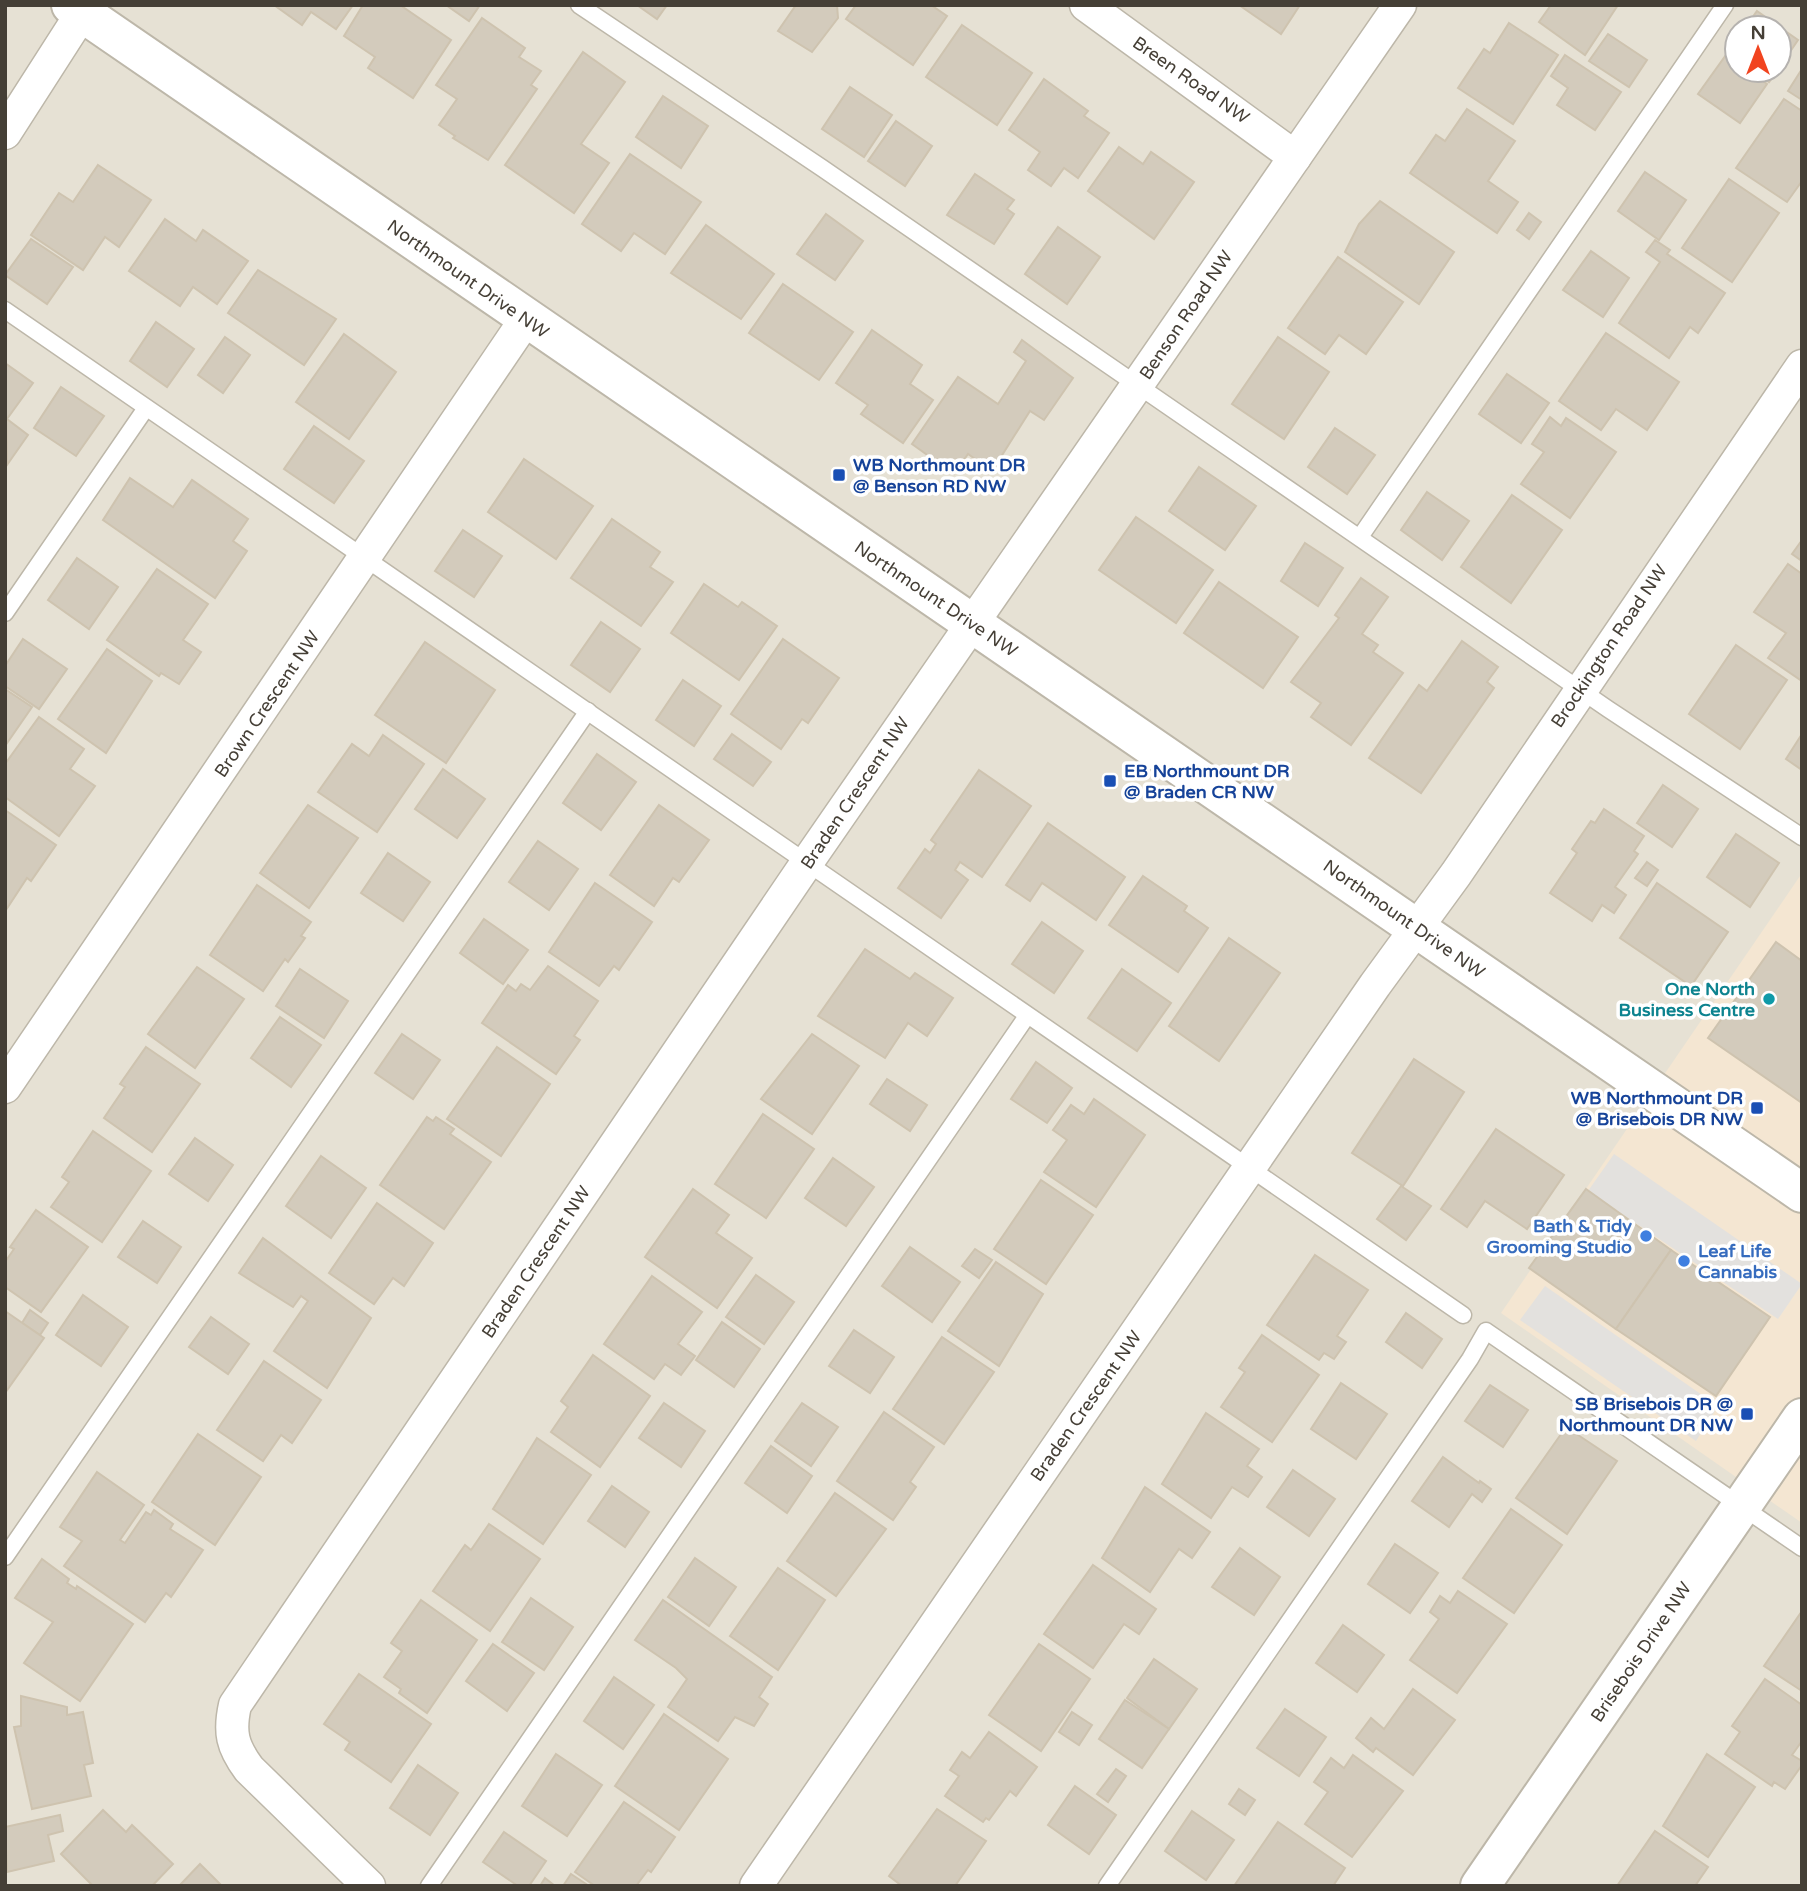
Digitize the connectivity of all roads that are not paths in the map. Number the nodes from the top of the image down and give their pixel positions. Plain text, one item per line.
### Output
1 (579, 5) edge
2 (1086, 5) edge
3 (1401, 5) edge
4 (1725, 5) edge
5 (76, 9) edge
6 (5, 133) edge
7 (1295, 157) junction
8 (5, 310) edge
9 (526, 320) junction
10 (1802, 366) edge
11 (1138, 385) junction
12 (146, 408) junction
13 (1360, 537) junction
14 (365, 559) junction
15 (5, 613) edge
16 (972, 624) junction
17 (1579, 689) junction
18 (588, 711) junction
19 (1802, 837) edge
20 (806, 864) junction
21 (1416, 926) junction
22 (1027, 1016) junction
23 (5, 1087) edge
24 (1249, 1168) junction
25 (1802, 1193) edge
26 (1463, 1315) dead end
27 (1802, 1418) edge
28 (1740, 1507) junction
29 (1802, 1548) edge
30 (5, 1557) edge
31 (369, 1886) edge
32 (429, 1886) edge
33 (756, 1886) edge
34 (1107, 1886) edge
35 (1480, 1886) edge

1 - 11 lane
2 - 7 street, Breen Road NW
3 - 7 street, Benson Road NW
4 - 13 lane
5 - 6 street
5 - 9 street, Northmount Drive NW
7 - 11 street, Benson Road NW
8 - 12 lane
9 - 14 street, Brown Crescent NW
9 - 16 street, Northmount Drive NW
10 - 17 street, Brockington Road NW
11 - 13 lane
11 - 16 street, Benson Road NW
12 - 14 lane
12 - 15 lane
13 - 17 lane
14 - 18 lane
14 - 23 street, Brown Crescent NW
16 - 20 street, Braden Crescent NW
16 - 21 street, Northmount Drive NW
17 - 19 lane
17 - 21 street, Brockington Road NW
18 - 20 lane
18 - 30 lane
20 - 22 lane
20 - 31 street, Braden Crescent NW
21 - 24 street, Braden Crescent NW
21 - 25 street, Northmount Drive NW
22 - 24 lane
22 - 32 lane
24 - 26 lane
24 - 33 street, Braden Crescent NW
27 - 28 street, Brisebois Drive NW
28 - 29 lane
28 - 34 lane
28 - 35 street, Brisebois Drive NW

